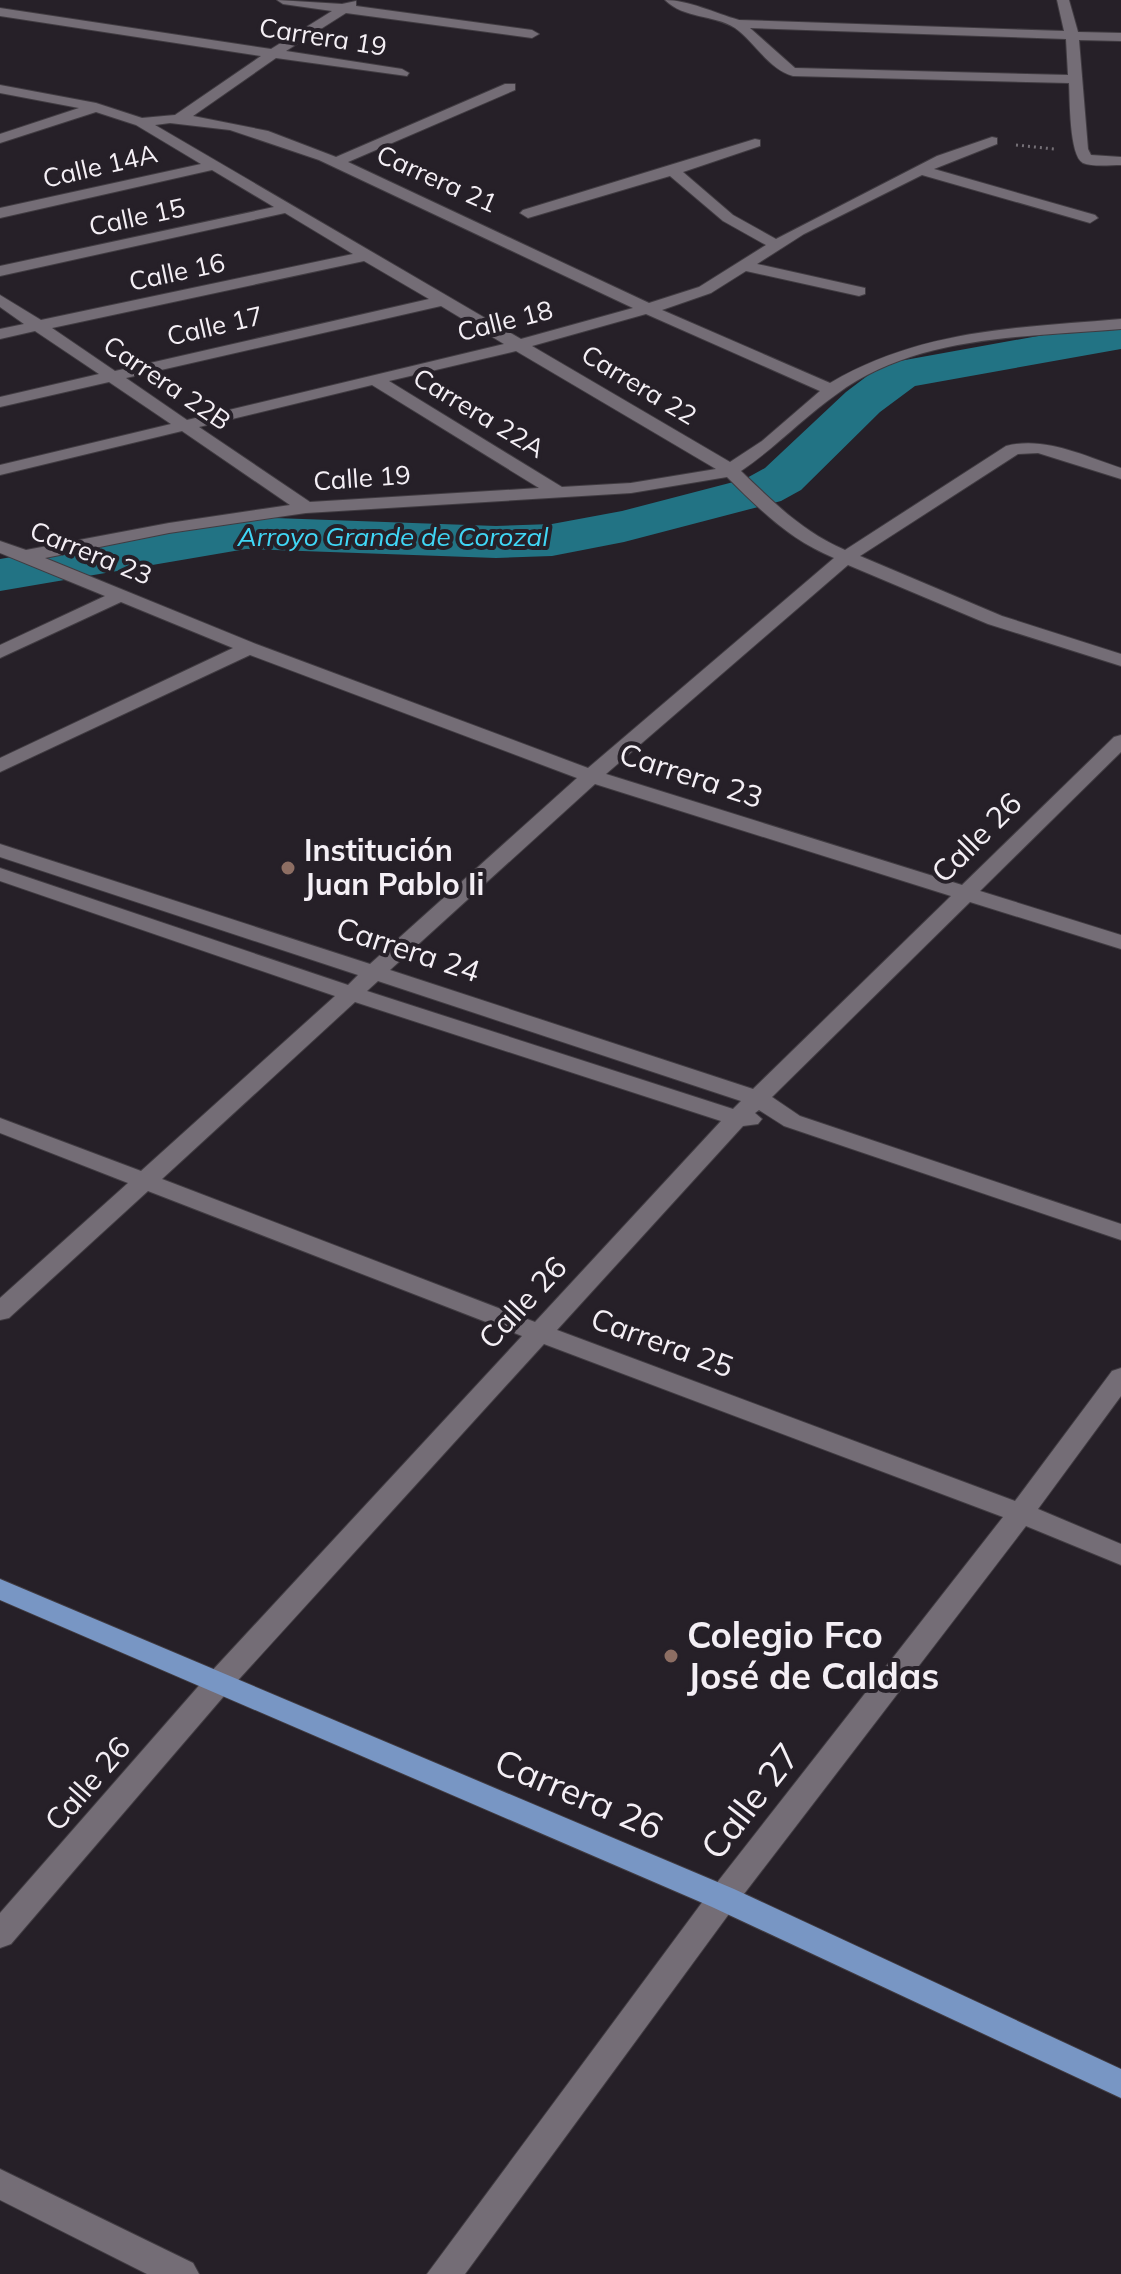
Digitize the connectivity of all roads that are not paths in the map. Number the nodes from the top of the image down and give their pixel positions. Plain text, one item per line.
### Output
1 (19, 0) edge
2 (283, 0) edge
3 (671, 0) edge
4 (1063, 0) edge
5 (351, 5) edge
6 (0, 11) edge
7 (738, 24) junction
8 (532, 34) dead end
9 (1072, 36) junction
10 (1121, 37) edge
11 (274, 53) junction
12 (402, 73) dead end
13 (1076, 79) junction
14 (510, 87) dead end
15 (0, 89) edge
16 (96, 107) junction
17 (180, 118) junction
18 (141, 122) junction
19 (0, 139) edge
20 (992, 141) road end
21 (755, 143) dead end
22 (1121, 161) edge
23 (336, 162) junction
24 (211, 166) junction
25 (922, 170) junction
26 (673, 171) junction
27 (284, 209) junction
28 (0, 213) edge
29 (528, 213) dead end
30 (1090, 218) dead end
31 (775, 244) junction
32 (364, 256) junction
33 (743, 266) junction
34 (0, 271) edge
35 (859, 291) dead end
36 (0, 300) edge
37 (441, 301) junction
38 (649, 310) junction
39 (1121, 324) edge
40 (38, 326) junction
41 (0, 334) edge
42 (519, 345) junction
43 (111, 377) junction
44 (375, 380) junction
45 (831, 390) junction
46 (0, 402) edge
47 (182, 425) junction
48 (0, 470) edge
49 (730, 470) junction
50 (1121, 474) edge
51 (556, 491) junction
52 (306, 508) junction
53 (0, 546) edge
54 (845, 558) junction
55 (32, 560) junction
56 (0, 562) edge
57 (120, 596) junction
58 (249, 648) junction
59 (0, 652) edge
60 (1121, 660) edge
61 (1121, 741) edge
62 (0, 766) edge
63 (591, 776) junction
64 (0, 850) edge
65 (0, 874) edge
66 (966, 894) junction
67 (1121, 942) edge
68 (374, 972) junction
69 (350, 993) junction
70 (757, 1098) junction
71 (737, 1118) junction
72 (792, 1121) junction
73 (0, 1125) edge
74 (144, 1183) junction
75 (1121, 1232) edge
76 (0, 1312) edge
77 (539, 1333) junction
78 (1121, 1377) edge
79 (1021, 1513) junction
80 (1121, 1555) edge
81 (0, 1589) edge
82 (220, 1681) junction
83 (723, 1898) junction
84 (0, 1935) edge
85 (1121, 2084) edge
86 (0, 2184) edge
87 (181, 2274) edge
88 (445, 2274) edge

1 - 6 street
2 - 5 street
3 - 7 street
4 - 9 street
5 - 8 street
5 - 11 street
6 - 11 street, Carrera 19
7 - 9 street
7 - 13 street
9 - 10 street
9 - 13 street
11 - 12 street, Carrera 19
11 - 17 street
13 - 22 street
14 - 23 street
15 - 16 street, Carrera 21
16 - 18 street, Carrera 21
16 - 19 street
17 - 18 street, Carrera 21
17 - 23 street, Carrera 21
18 - 24 street, Carrera 22
20 - 25 street, Calle 18
21 - 26 street
23 - 38 street, Carrera 21
24 - 27 street, Carrera 22
24 - 28 street, Calle 14A
25 - 30 street
25 - 31 street, Calle 18
26 - 29 street
26 - 31 street
27 - 32 street, Carrera 22
27 - 34 street, Calle 15
31 - 33 street, Calle 18
32 - 37 street, Carrera 22
32 - 40 street, Calle 16
33 - 35 street
33 - 38 street, Calle 18
36 - 40 street, Carrera 22B
37 - 42 street, Carrera 22
37 - 43 street, Calle 17
38 - 42 street, Calle 18
38 - 45 street, Carrera 21
39 - 45 street, Calle 19
40 - 41 street, Calle 16
40 - 43 street, Carrera 22B
42 - 44 street, Calle 18
42 - 49 street, Carrera 22
43 - 46 street, Calle 17
43 - 47 street, Carrera 22B
44 - 47 street, Calle 18
44 - 51 street, Carrera 22A
45 - 49 street, Calle 19
47 - 48 street, Calle 18
47 - 52 street, Carrera 22B
49 - 51 street, Calle 19
49 - 54 street, Carrera 22
50 - 54 street
51 - 52 street, Calle 19
52 - 55 street, Calle 19
53 - 55 street, Carrera 23
54 - 60 street, Carrera 22
54 - 63 street
55 - 56 street, Calle 19
55 - 57 street, Carrera 23
57 - 58 street, Carrera 23
57 - 59 street
58 - 62 street
58 - 63 street, Carrera 23
61 - 66 street, Calle 26
63 - 66 street, Carrera 23
63 - 68 street
64 - 68 street, Carrera 24
65 - 69 street, Carrera 24
66 - 67 street, Carrera 23
66 - 70 street, Calle 26
68 - 69 street
68 - 70 street, Carrera 24
69 - 71 street, Carrera 24
69 - 74 street
70 - 71 street, Calle 26
70 - 72 street, Carrera 24
71 - 72 street, Carrera 24
71 - 77 street, Calle 26
72 - 75 street, Carrera 24
73 - 74 street, Carrera 25
74 - 76 street
74 - 77 street, Carrera 25
77 - 79 street, Carrera 25
77 - 82 street, Calle 26
78 - 79 street, Calle 27
79 - 80 street, Carrera 25
79 - 83 street, Calle 27
81 - 82 main road, Carrera 26
82 - 83 main road, Carrera 26
82 - 84 street, Calle 26
83 - 85 main road, Carrera 26
83 - 88 street, Calle 27
86 - 87 street

